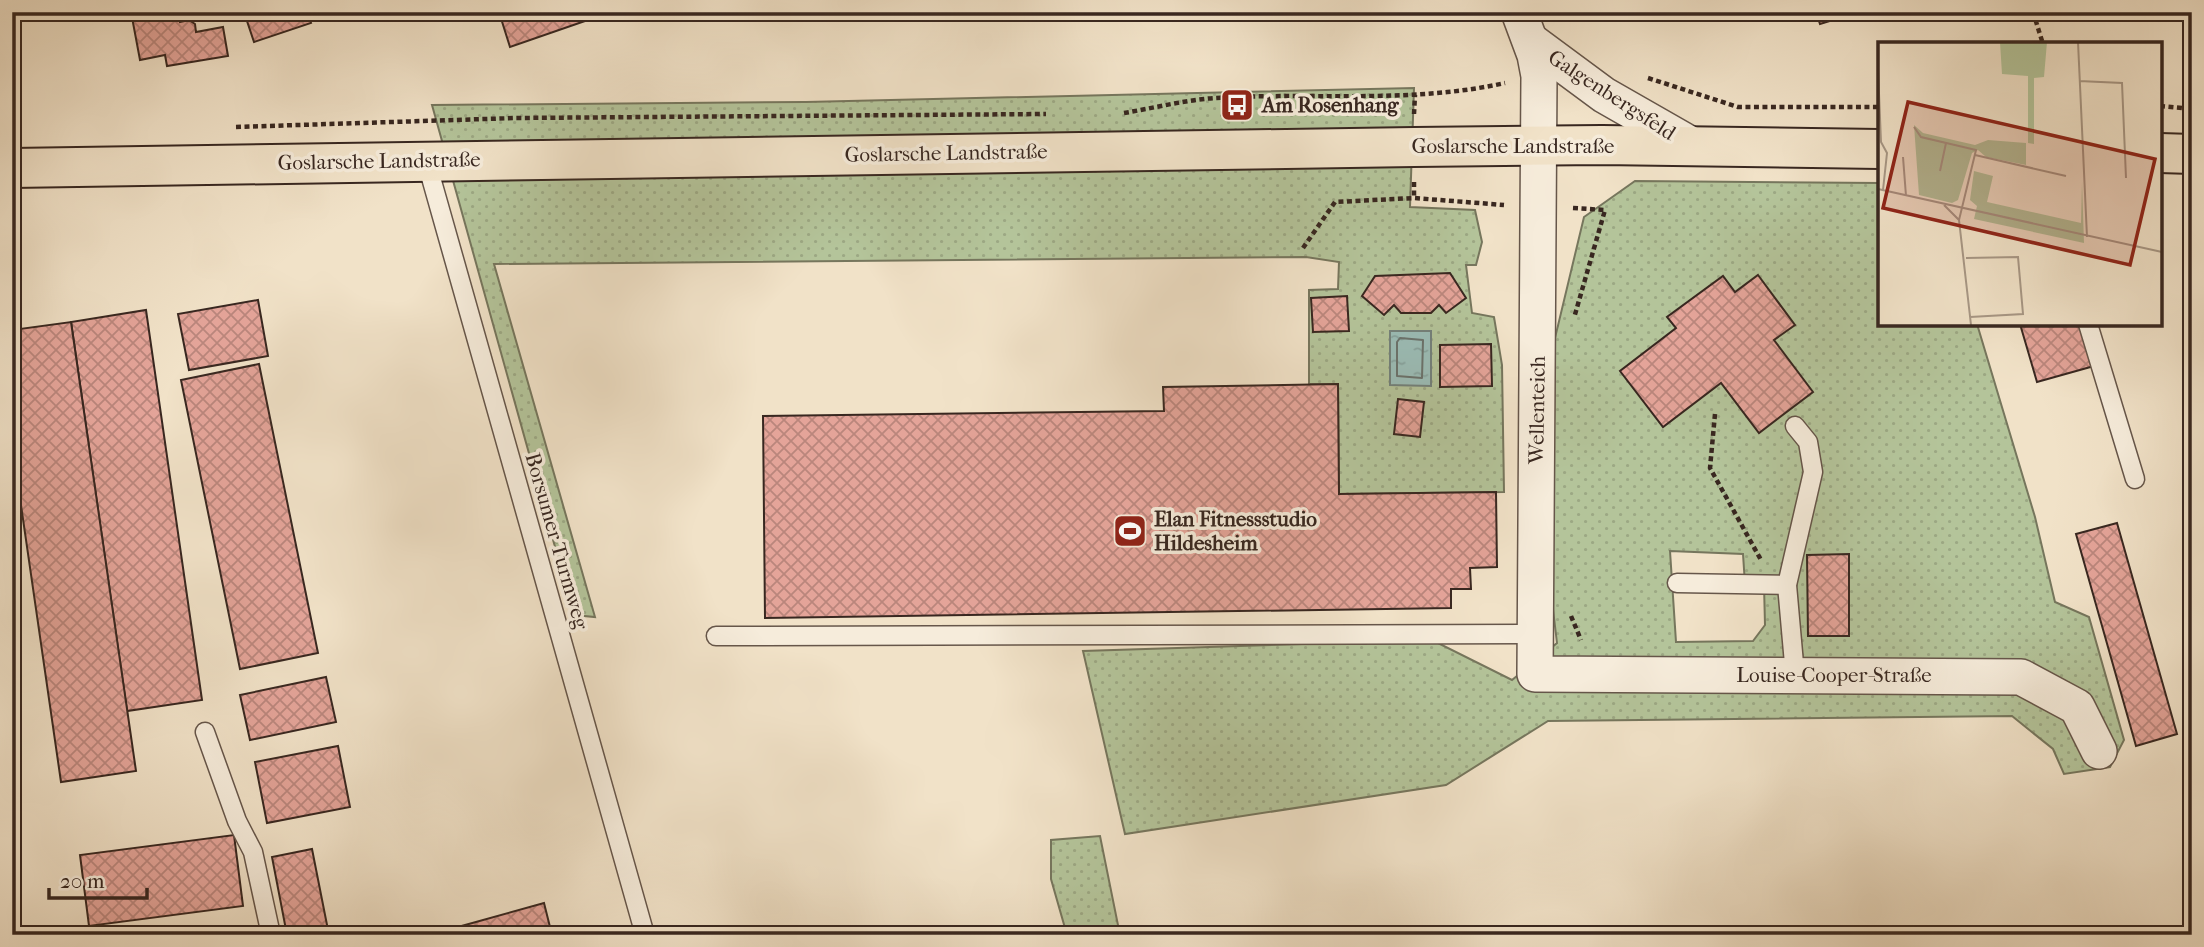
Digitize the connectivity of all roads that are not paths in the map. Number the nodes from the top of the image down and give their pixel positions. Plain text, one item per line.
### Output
1 (1525, 27) edge
2 (1538, 146) junction
3 (1695, 147) junction
4 (1878, 149) edge
5 (2162, 153) edge
6 (2192, 153) edge
7 (425, 160) junction
8 (12, 168) edge
9 (2089, 326) edge
10 (1795, 426) dead end
11 (2135, 479) dead end
12 (1677, 583) dead end
13 (1787, 585) junction
14 (1535, 634) junction
15 (716, 636) dead end
16 (1535, 674) joint
17 (1795, 675) junction
18 (205, 732) dead end
19 (2099, 751) dead end
20 (271, 935) edge
21 (645, 935) edge

1 - 2 street, Galgenbergsfeld
1 - 3 street, Galgenbergsfeld
2 - 3 main road, Goslarsche Landstraße
2 - 7 main road, Goslarsche Landstraße
2 - 14 street, Wellenteich
3 - 4 main road, Goslarsche Landstraße
5 - 6 main road
7 - 8 main road, Goslarsche Landstraße
7 - 21 lane, Borsumer Turmweg
9 - 11 lane
10 - 13 lane
12 - 13 lane
13 - 17 lane
14 - 15 lane
14 - 16 street, Wellenteich
16 - 17 street, Louise-Cooper-Straße
17 - 19 street, Louise-Cooper-Straße
18 - 20 lane

